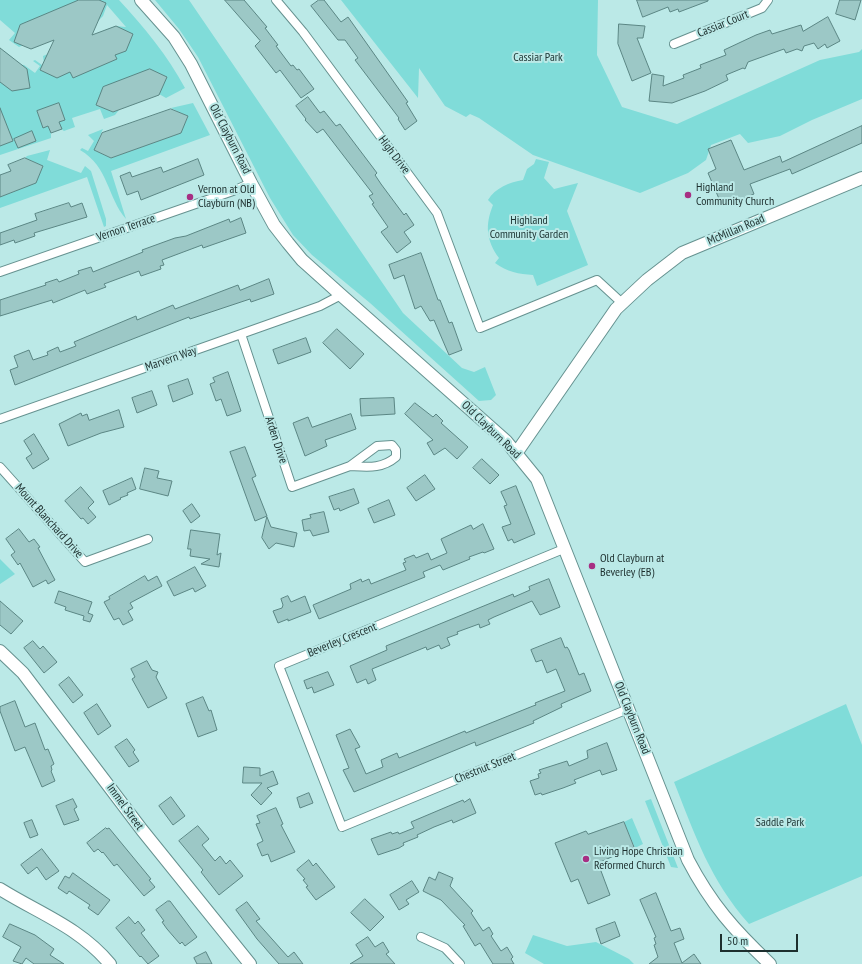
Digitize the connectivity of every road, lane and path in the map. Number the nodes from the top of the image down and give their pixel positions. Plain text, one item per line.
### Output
1 (141, 0) edge
2 (276, 0) edge
3 (768, 0) edge
4 (674, 44) dead end
5 (862, 178) edge
6 (251, 182) junction
7 (0, 272) edge
8 (341, 295) junction
9 (622, 302) junction
10 (241, 334) junction
11 (0, 418) edge
12 (517, 452) junction
13 (350, 466) junction
14 (0, 467) edge
15 (148, 539) dead end
16 (566, 548) junction
17 (0, 651) edge
18 (628, 709) junction
19 (342, 827) joint
20 (0, 889) edge
21 (421, 937) dead end
22 (110, 964) edge
23 (250, 964) edge
24 (460, 964) edge
25 (770, 964) edge

1 - 6 main road, Old Clayburn Road
2 - 9 street, High Drive
3 - 4 street, Cassiar Court
5 - 9 main road, McMillan Road
6 - 7 street, Vernon Terrace
6 - 8 main road, Old Clayburn Road
8 - 10 street, Marvern Way
8 - 12 main road, Old Clayburn Road
9 - 12 main road, McMillan Road
10 - 11 street, Marvern Way
10 - 13 street, Arden Drive
12 - 16 main road, Old Clayburn Road
13 - 13 street, Arden Drive
14 - 15 street, Mount Blanchard Drive
16 - 18 main road, Old Clayburn Road
16 - 19 street, Beverley Crescent
17 - 23 main road, Immel Street
18 - 19 street, Chestnut Street
18 - 25 main road, Old Clayburn Road
20 - 22 main road
21 - 24 street

